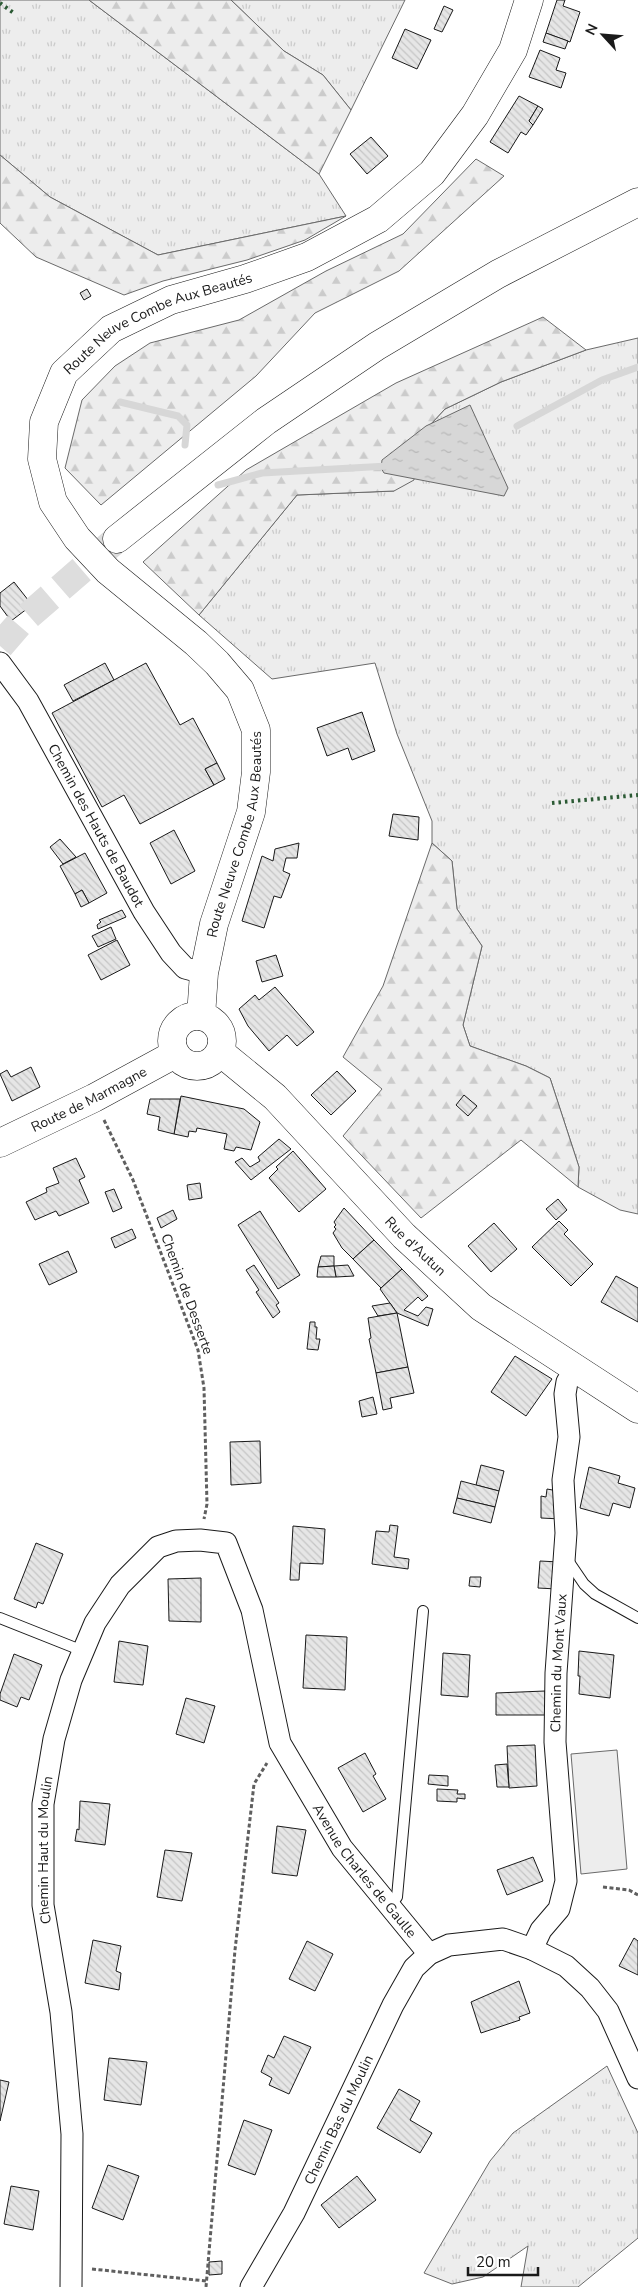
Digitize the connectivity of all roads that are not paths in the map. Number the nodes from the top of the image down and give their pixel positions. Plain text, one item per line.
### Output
1 (529, 0) edge
2 (638, 202) edge
3 (117, 538) tunnel mouth
4 (0, 663) edge
5 (204, 973) junction
6 (201, 1016) junction
7 (220, 1052) junction
8 (175, 1054) junction
9 (0, 1144) edge
10 (575, 1369) junction
11 (638, 1409) edge
12 (200, 1540) joint
13 (564, 1555) junction
14 (423, 1611) dead end
15 (0, 1618) edge
16 (638, 1618) edge
17 (83, 1651) junction
18 (390, 1907) junction
19 (532, 1949) junction
20 (429, 1954) junction
21 (638, 2078) edge
22 (71, 2277) edge
23 (251, 2287) edge

1 - 5 main road, Route Neuve Combe Aux Beautés
2 - 3 main road
4 - 5 street, Chemin des Hauts de Baudot
5 - 6 main road, Route Neuve Combe Aux Beautés
6 - 7 main road
6 - 8 main road
7 - 8 main road
7 - 10 main road, Rue d'Autun
8 - 9 main road, Route de Marmagne
10 - 11 main road, Rue d'Autun
10 - 13 street, Chemin du Mont Vaux
12 - 17 street, Chemin Haut du Moulin
12 - 18 street, Avenue Charles de Gaulle
13 - 16 lane
13 - 19 street, Chemin du Mont Vaux
14 - 18 lane
15 - 17 lane
17 - 22 street, Chemin Haut du Moulin
18 - 20 street, Avenue Charles de Gaulle
19 - 20 street
19 - 21 street
20 - 23 street, Chemin Bas du Moulin

